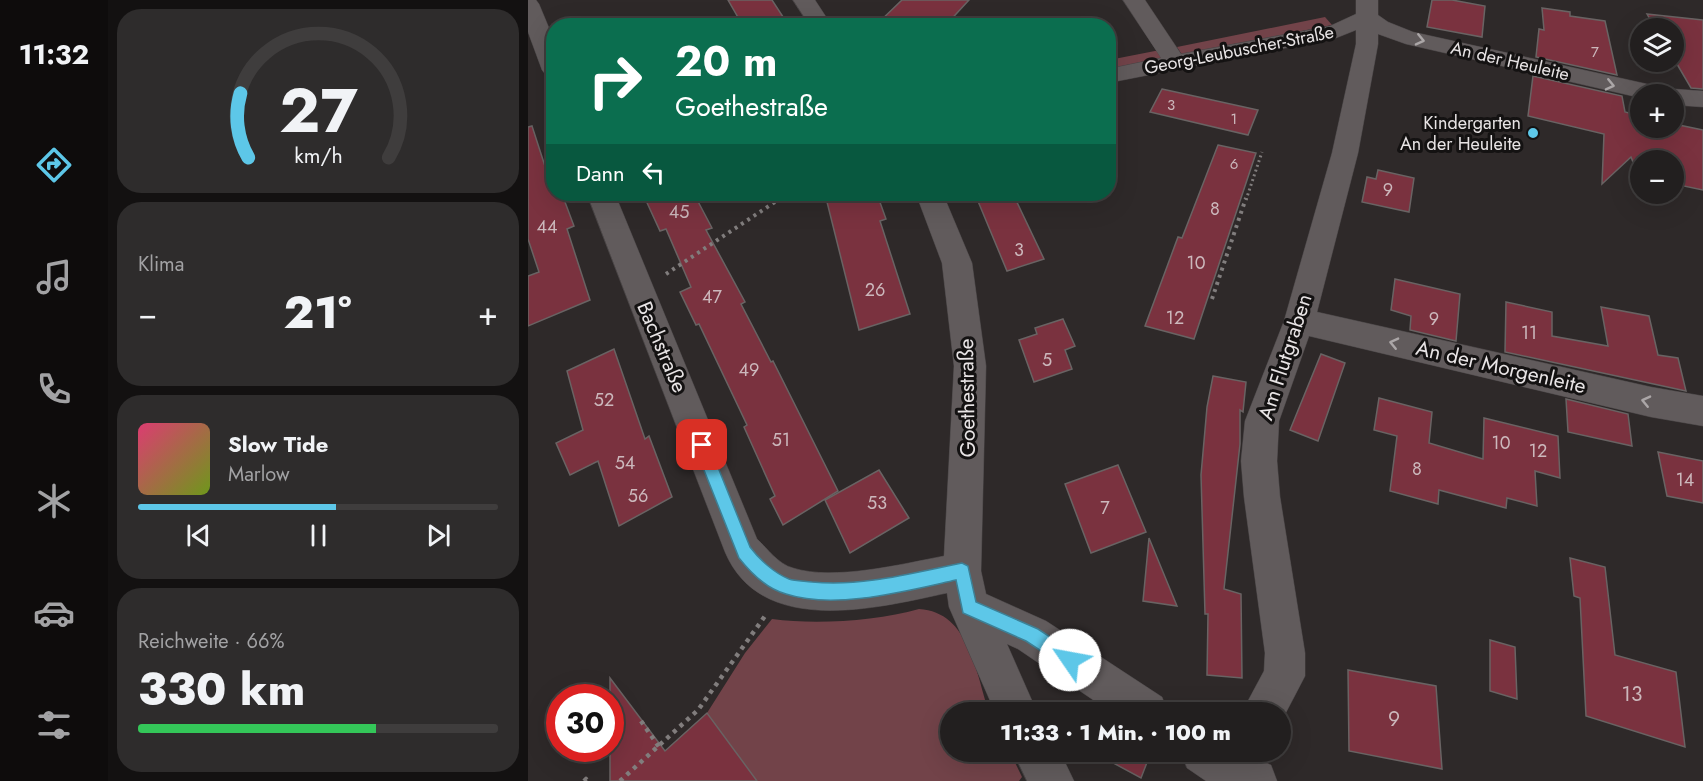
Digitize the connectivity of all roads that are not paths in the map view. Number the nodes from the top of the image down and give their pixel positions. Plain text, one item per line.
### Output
1 (804, 0) edge
2 (1134, 0) edge
3 (528, 4) edge
4 (1367, 8) edge
5 (816, 18) edge
6 (546, 50) edge
7 (1175, 62) junction
8 (1116, 74) edge
9 (1630, 88) edge
10 (1684, 98) edge
11 (1703, 99) edge
12 (604, 201) edge
13 (933, 201) edge
14 (1299, 321) junction
15 (1703, 411) edge
16 (965, 589) junction
17 (1012, 702) edge
18 (1132, 702) edge
19 (1269, 702) edge
20 (1041, 762) edge
21 (1217, 762) edge
22 (1052, 781) edge
23 (1255, 781) edge

1 - 5 street
2 - 7 street
3 - 6 street
4 - 7 street, Georg-Leubuscher-Straße
4 -> 9 street, An der Heuleite
4 - 14 street, Am Flutgraben
7 - 8 street, Georg-Leubuscher-Straße
10 - 11 street
12 - 16 street, Bachstraße
13 - 16 street, Goethestraße
15 -> 14 street, An der Morgenleite
14 - 19 street, Am Flutgraben
16 - 17 street, Goethestraße
16 - 18 street
20 - 22 street
21 - 23 street

